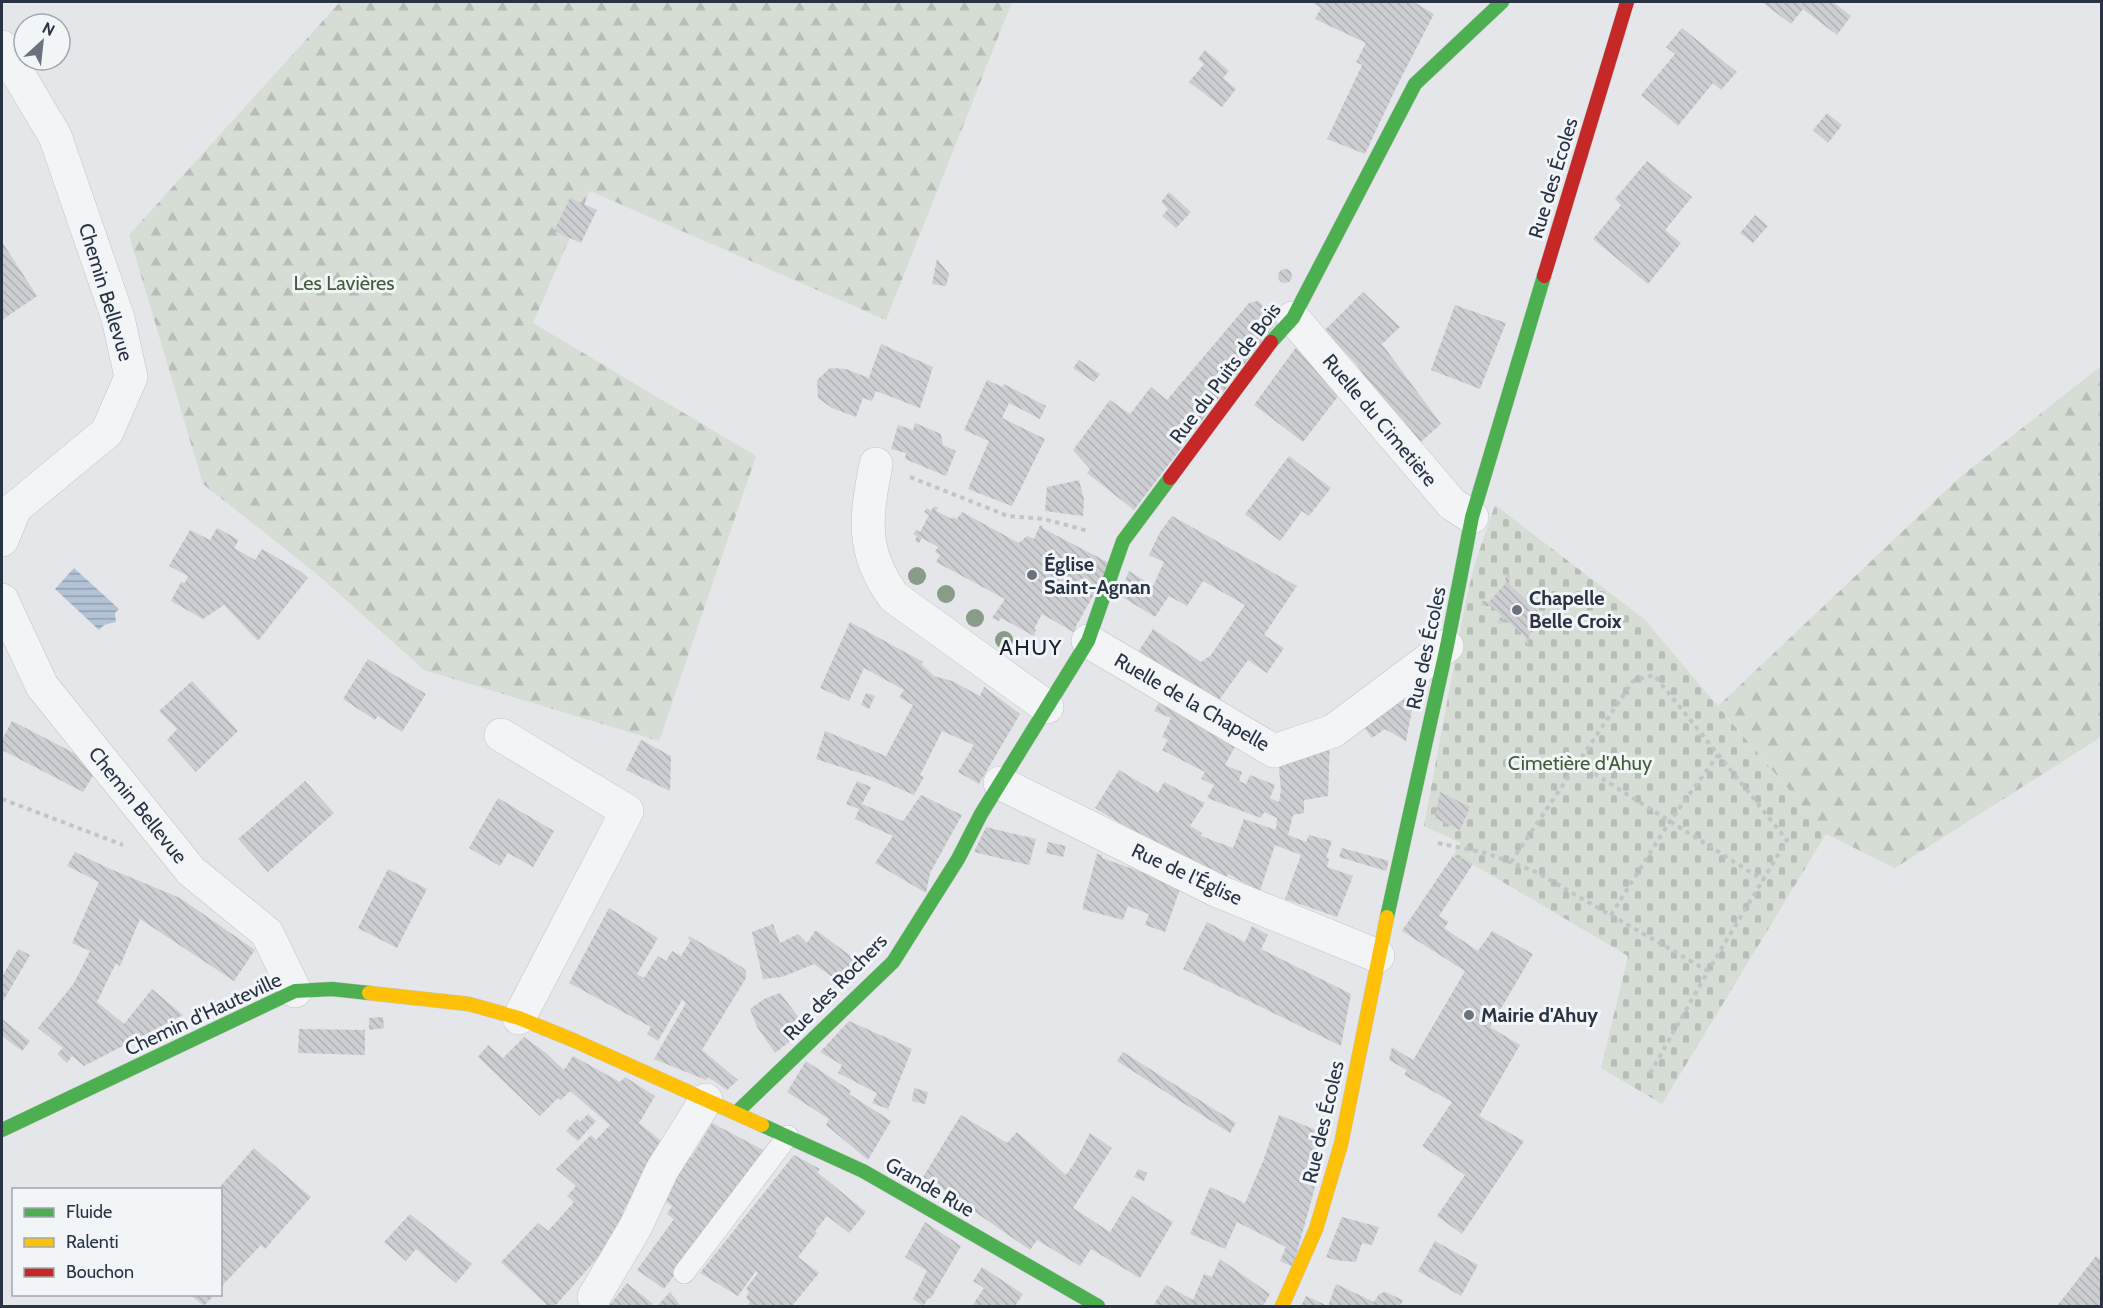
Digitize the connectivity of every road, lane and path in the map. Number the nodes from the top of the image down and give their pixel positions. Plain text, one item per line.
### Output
1 (1502, 2) edge
2 (1627, 2) edge
3 (2, 47) edge
4 (1293, 318) junction
5 (876, 464) joint
6 (1472, 517) junction
7 (2, 540) edge
8 (1123, 541) junction
9 (2, 600) edge
10 (1088, 641) junction
11 (1447, 646) junction
12 (1047, 707) junction
13 (501, 735) dead end
14 (1718, 755) junction
15 (1579, 764) junction
16 (1000, 783) junction
17 (2, 799) edge
18 (1670, 821) junction
19 (1404, 837) junction
20 (124, 846) dead end
21 (1511, 862) junction
22 (1762, 880) junction
23 (1611, 915) junction
24 (1378, 956) junction
25 (1707, 971) junction
26 (295, 991) junction
27 (519, 1018) junction
28 (1648, 1077) dead end
29 (706, 1100) junction
30 (736, 1113) junction
31 (2, 1130) edge
32 (788, 1136) junction
33 (684, 1273) dead end
34 (594, 1297) dead end
35 (1098, 1306) edge
36 (1282, 1306) edge

1 - 4 street, Rue du Puits de Bois
2 - 6 street, Rue des Écoles
3 - 7 street, Chemin Bellevue
4 - 6 street, Ruelle du Cimetière
4 - 8 street, Rue du Puits de Bois
5 - 8 path
5 - 12 street
6 - 11 street, Rue des Écoles
8 - 10 street, Rue du Puits de Bois
9 - 26 street, Chemin Bellevue
10 - 11 street, Ruelle de la Chapelle
10 - 12 street, Rue du Puits de Bois
11 - 19 street, Rue des Écoles
12 - 16 street, Rue du Puits de Bois
13 - 27 street
14 - 15 path
14 - 18 path
14 - 22 path
15 - 18 path
15 - 21 path
16 - 24 street, Rue de l'Église
16 - 30 street, Rue des Rochers
17 - 20 path
18 - 22 path
18 - 23 path
19 - 21 path
19 - 24 street, Rue des Écoles
21 - 23 path
22 - 25 path
23 - 25 path
24 - 36 street, Rue des Écoles
25 - 28 path
26 - 27 street, Chemin d'Hauteville
26 - 31 street, Chemin d'Hauteville
27 - 29 street, Chemin d'Hauteville
29 - 30 street, Chemin d'Hauteville
29 - 34 street
30 - 32 street, Grande Rue
32 - 33 lane
32 - 35 street, Grande Rue

